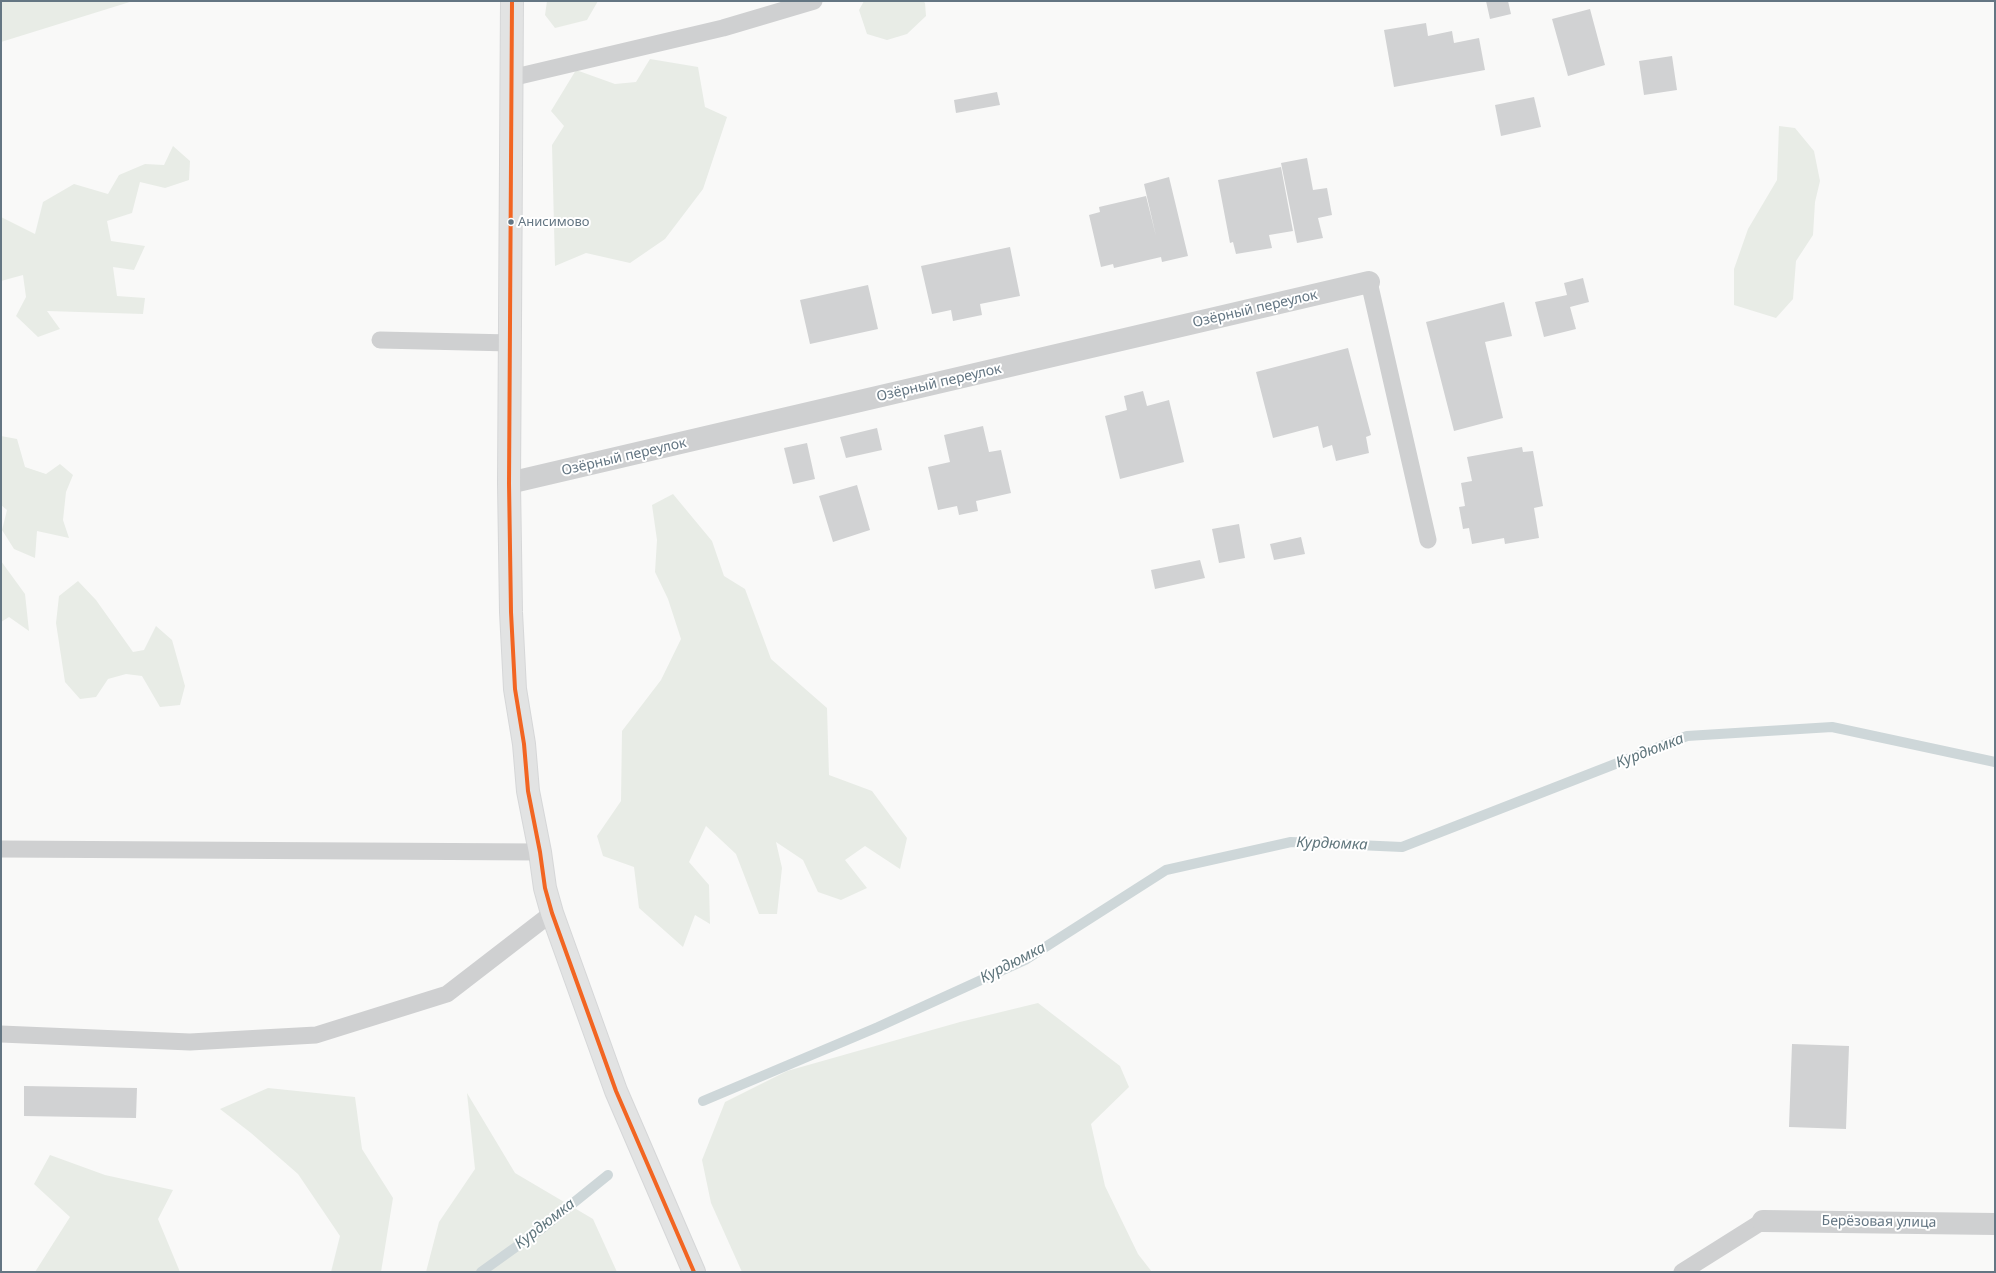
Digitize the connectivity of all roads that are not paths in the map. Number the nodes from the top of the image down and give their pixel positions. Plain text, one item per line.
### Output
1 (512, 1) edge
2 (814, 1) edge
3 (511, 78) junction
4 (1369, 282) joint
5 (380, 340) dead end
6 (511, 343) junction
7 (509, 483) junction
8 (1428, 540) dead end
9 (1, 849) edge
10 (540, 852) junction
11 (552, 913) junction
12 (1, 1034) edge
13 (1763, 1221) joint
14 (1995, 1224) edge
15 (694, 1272) edge
16 (1682, 1272) edge

1 - 3 main road
2 - 3 lane
3 - 6 main road
4 - 7 street, Озёрный переулок
4 - 8 lane
5 - 6 lane
6 - 7 main road
7 - 10 main road
9 - 10 lane
10 - 11 main road
11 - 12 lane
11 - 15 main road
13 - 14 street, Берёзовая улица
13 - 16 lane

